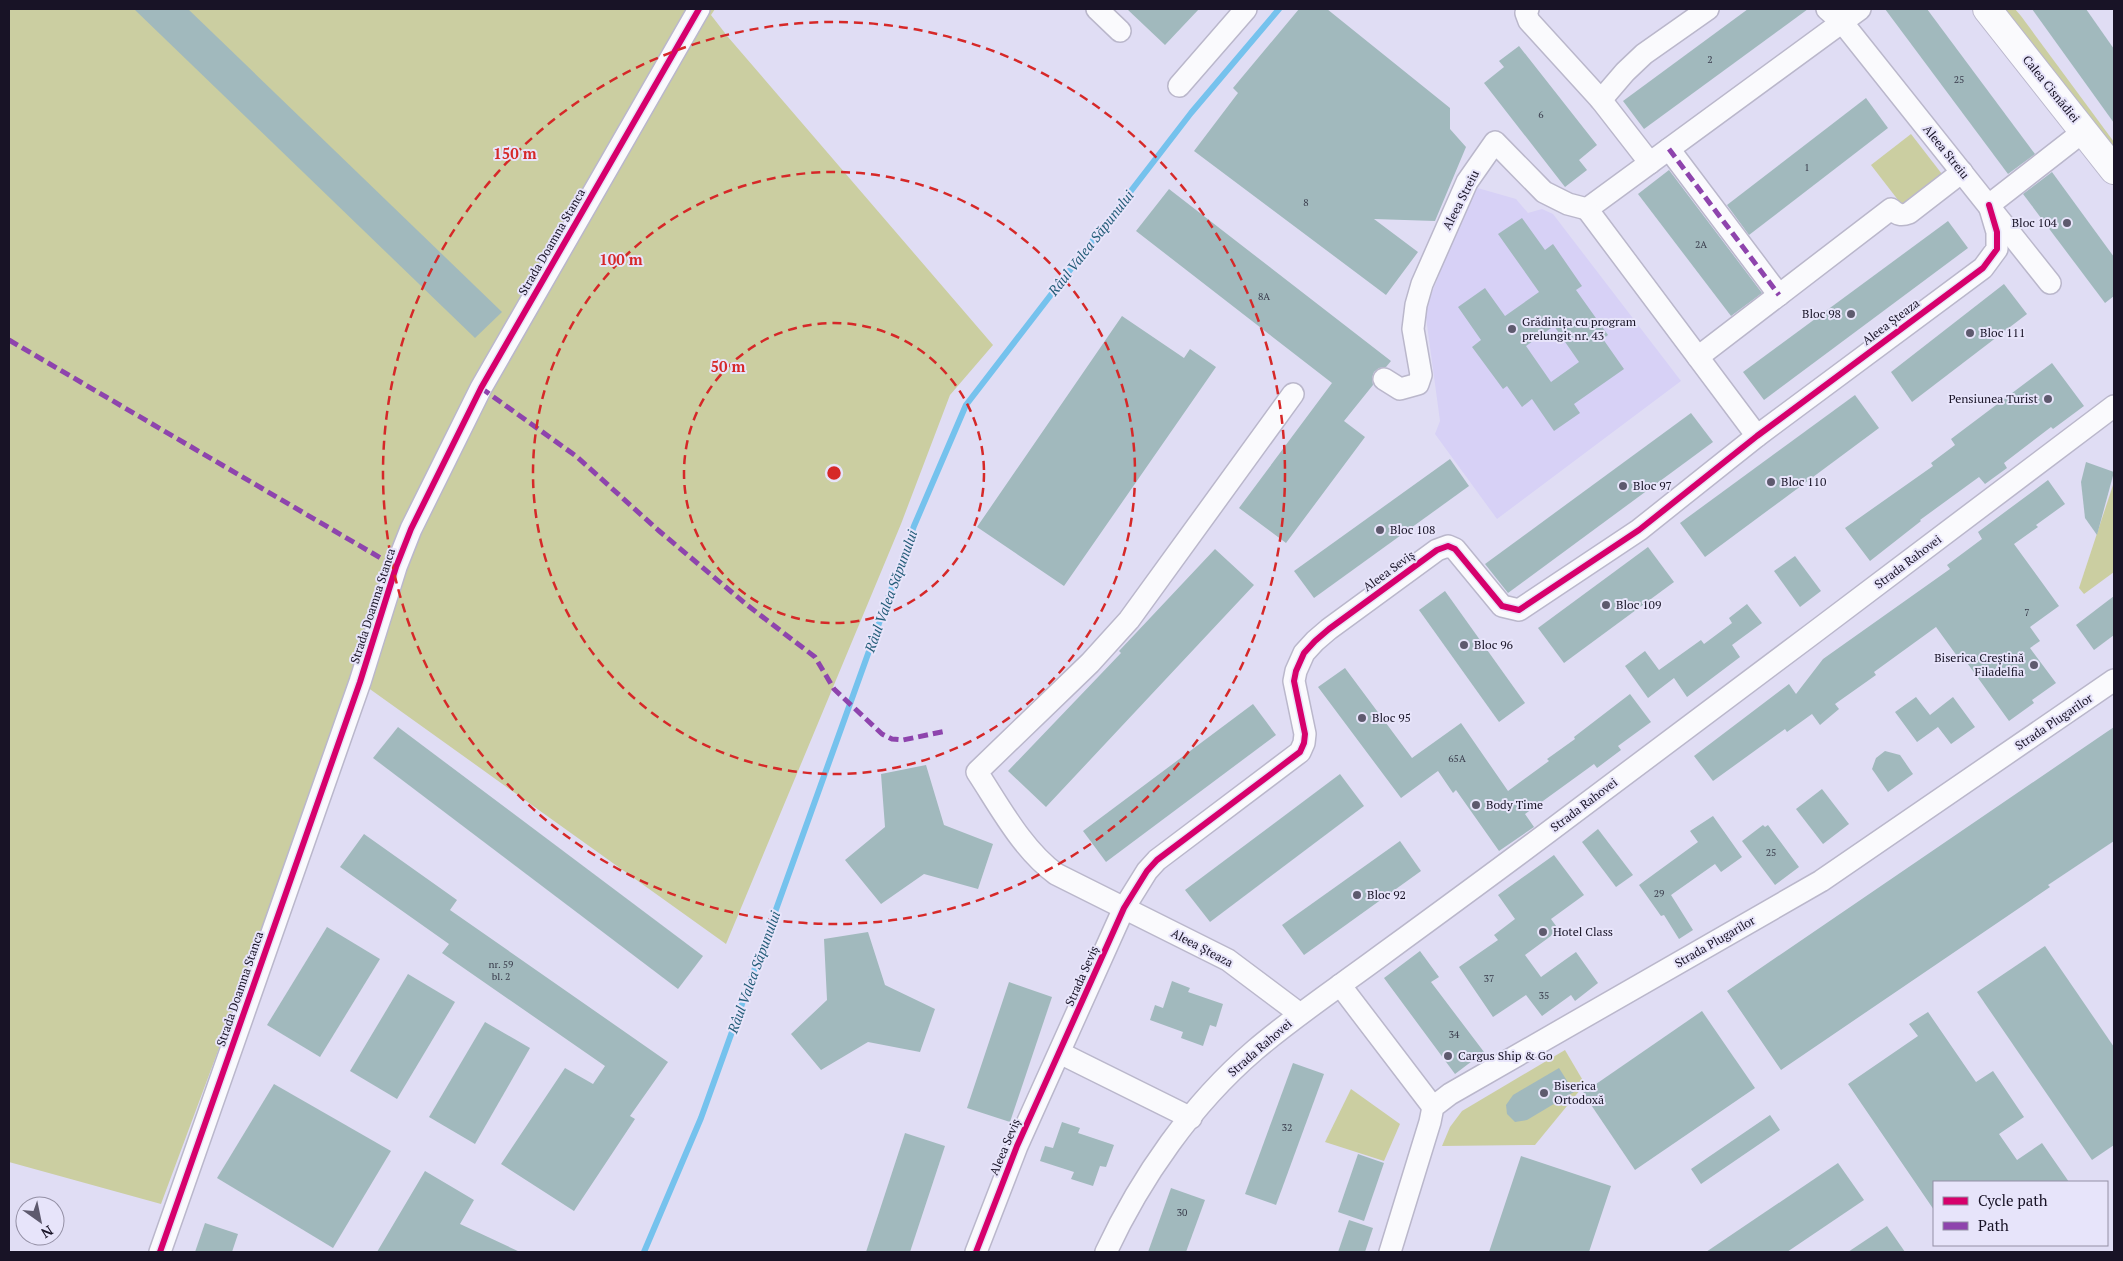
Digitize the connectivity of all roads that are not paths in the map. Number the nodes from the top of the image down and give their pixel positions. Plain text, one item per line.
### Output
1 (699, 9) edge
2 (1246, 9) edge
3 (1528, 9) edge
4 (1708, 9) edge
5 (1860, 9) edge
6 (1987, 9) edge
7 (1834, 15) edge
8 (1178, 86) dead end
9 (1602, 100) junction
10 (2084, 131) junction
11 (1669, 148) junction
12 (1650, 163) junction
13 (2114, 170) edge
14 (1962, 172) junction
15 (1989, 205) junction
16 (1587, 208) junction
17 (2050, 283) dead end
18 (1779, 296) junction
19 (1698, 357) junction
20 (1384, 379) dead end
21 (1293, 394) dead end
22 (2114, 406) edge
23 (1757, 436) junction
24 (2114, 680) edge
25 (1124, 908) junction
26 (1340, 985) junction
27 (1300, 1014) junction
28 (1060, 1053) junction
29 (1433, 1107) junction
30 (1191, 1118) junction
31 (160, 1252) edge
32 (976, 1252) edge
33 (1106, 1252) edge
34 (1390, 1252) edge

1 - 31 street, Strada Doamna Stanca
2 - 8 street
3 - 9 street
4 - 9 street
5 - 7 street
6 - 10 main road, Calea Cisnădiei
7 - 11 street
7 - 14 street, Aleea Streiu
9 - 12 street
10 - 13 main road, Calea Cisnădiei
10 - 15 street
11 - 12 street
11 - 18 street
12 - 16 street
14 - 15 street, Aleea Streiu
14 - 18 street
15 - 17 street, Aleea Streiu
15 - 23 street, Aleea Șteaza
16 - 19 street
16 - 20 street, Aleea Streiu
18 - 19 street
19 - 23 street
21 - 25 street
22 - 26 street, Strada Rahovei
23 - 25 street, Aleea Seviș
24 - 29 street, Strada Plugarilor
25 - 27 street, Aleea Șteaza
25 - 28 street, Strada Seviș
26 - 27 street, Strada Rahovei
26 - 29 street
27 - 30 street, Strada Rahovei
28 - 30 street
28 - 32 street, Aleea Seviș
29 - 34 street
30 - 33 street, Strada Rahovei

